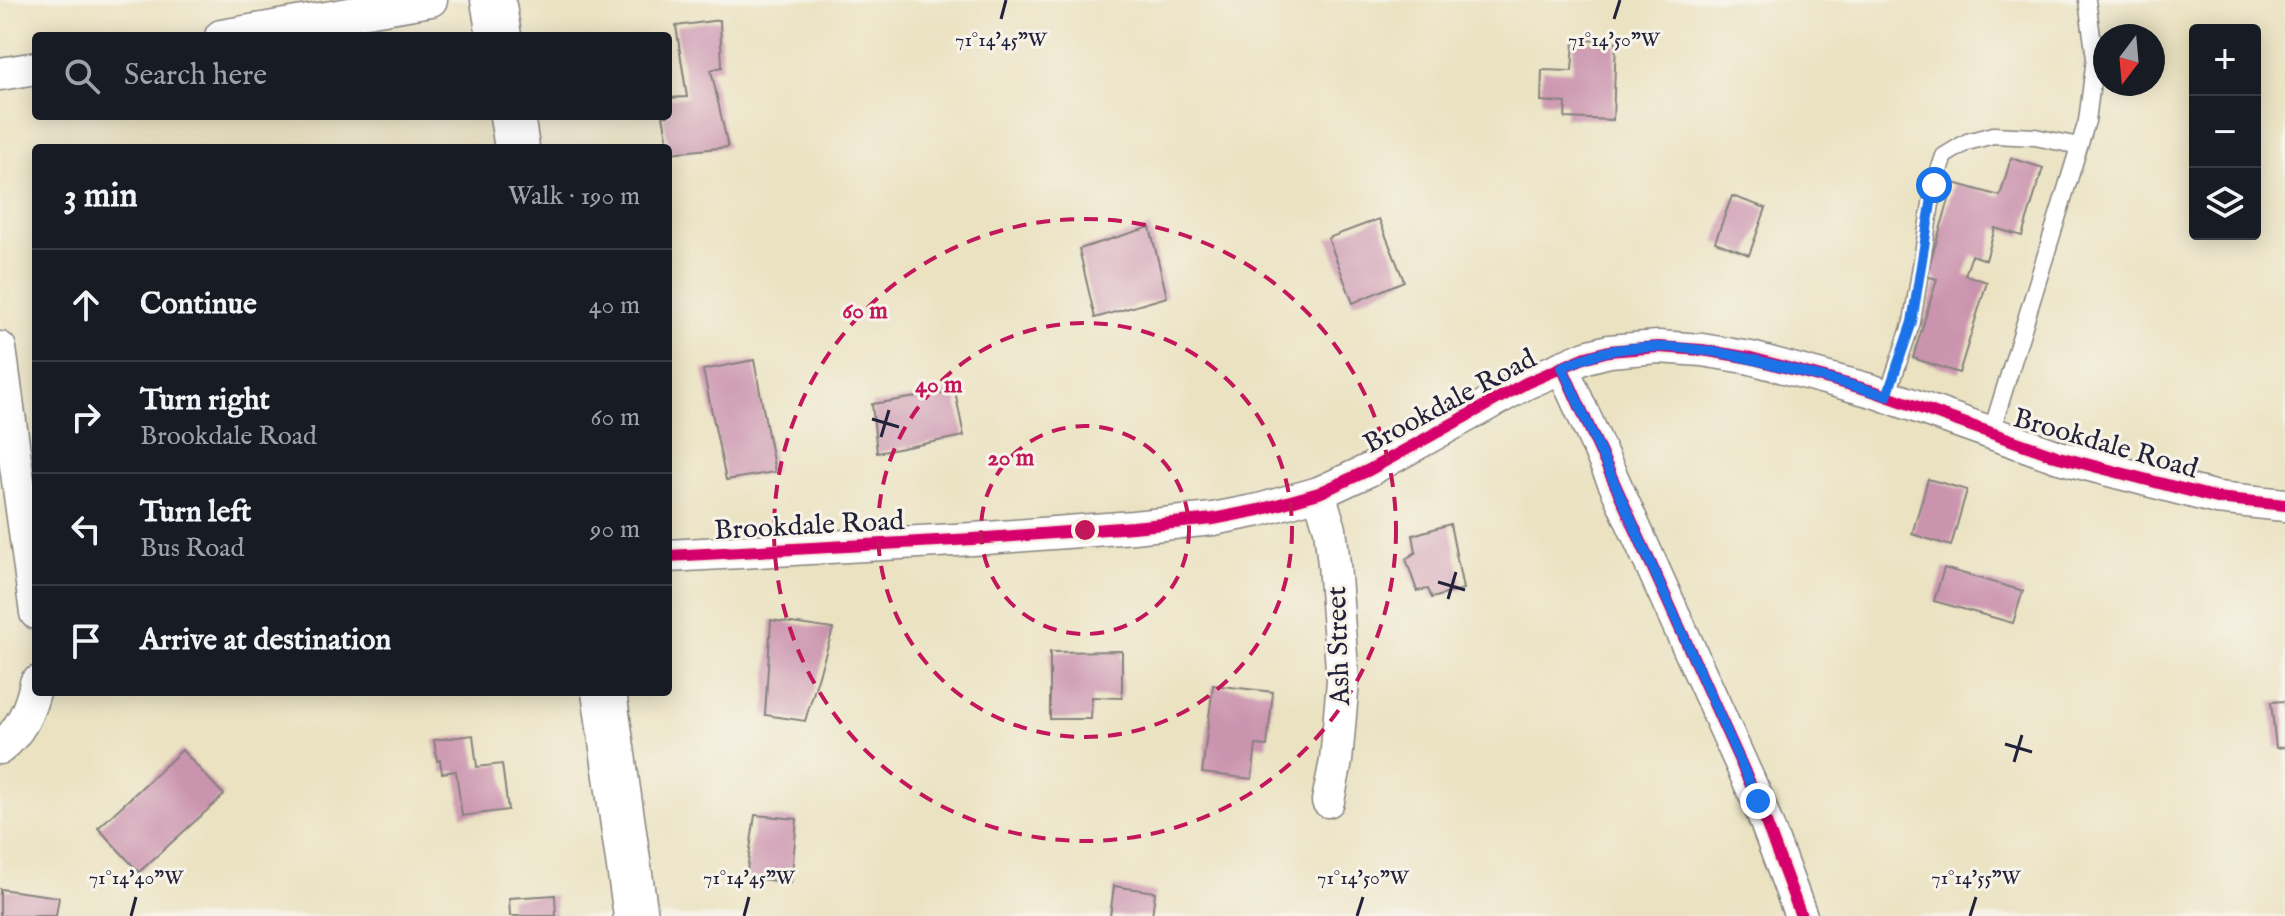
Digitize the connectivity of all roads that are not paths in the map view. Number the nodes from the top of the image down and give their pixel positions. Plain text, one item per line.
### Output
1 (431, 0) edge
2 (493, 0) edge
3 (2087, 0) edge
4 (244, 32) edge
5 (498, 32) edge
6 (32, 69) edge
7 (0, 74) edge
8 (513, 120) edge
9 (516, 144) edge
10 (2079, 146) junction
11 (0, 348) edge
12 (1562, 367) junction
13 (1887, 396) junction
14 (1991, 433) junction
15 (1319, 493) junction
16 (2285, 505) edge
17 (672, 556) edge
18 (32, 584) edge
19 (34, 696) edge
20 (605, 696) edge
21 (0, 748) edge
22 (1328, 801) dead end
23 (636, 916) edge
24 (1801, 916) edge

1 - 4 street
2 - 5 street
3 - 10 lane
6 - 7 street
8 - 9 street
10 - 13 lane
10 - 14 lane
11 - 18 street
12 - 13 street, Brookdale Road
12 - 15 street, Brookdale Road
12 - 24 street
13 - 14 street, Brookdale Road
14 - 16 street, Brookdale Road
15 - 17 street, Brookdale Road
15 - 22 street, Ash Street
19 - 21 street
20 - 23 street

